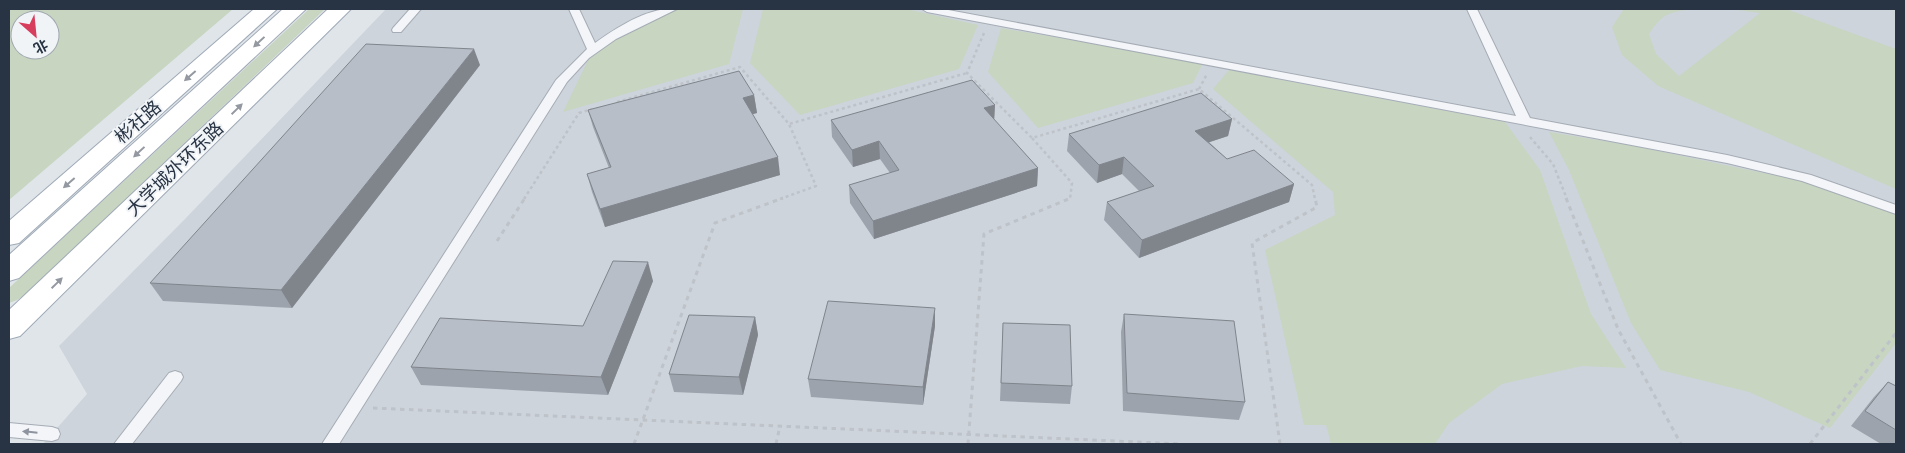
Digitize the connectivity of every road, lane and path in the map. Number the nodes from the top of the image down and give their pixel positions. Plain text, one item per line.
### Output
1 (266, 9) edge
2 (295, 9) edge
3 (340, 9) edge
4 (416, 9) edge
5 (574, 9) edge
6 (672, 9) edge
7 (926, 9) edge
8 (1472, 9) edge
9 (987, 24) dead end
10 (397, 30) dead end
11 (592, 50) junction
12 (968, 73) junction
13 (617, 102) edge
14 (598, 108) edge
15 (789, 124) junction
16 (1525, 126) junction
17 (1032, 138) junction
18 (1896, 210) edge
19 (9, 236) edge
20 (497, 241) dead end
21 (9, 270) edge
22 (15, 318) edge
23 (1896, 333) edge
24 (175, 376) dead end
25 (364, 408) dead end
26 (644, 420) junction
27 (780, 426) junction
28 (9, 430) edge
29 (52, 434) dead end
30 (968, 435) junction
31 (1100, 442) edge
32 (122, 444) edge
33 (330, 444) edge
34 (634, 444) edge
35 (776, 444) edge
36 (968, 444) edge
37 (1182, 444) edge
38 (1280, 444) edge
39 (1681, 444) edge
40 (1810, 444) edge

1 -> 19 main road, 彬社路
2 -> 21 main road, 大学城外环东路
22 -> 3 main road, 大学城外环东路
4 - 10 lane
5 - 11 lane
6 - 11 lane
7 - 16 lane
8 - 16 lane
9 - 12 path
11 - 33 lane
12 - 15 path
12 - 17 path
13 - 15 path
14 - 20 path
15 - 26 path
16 - 18 lane
16 - 39 path
17 - 30 path
17 - 38 path
23 - 40 path
24 - 32 lane
25 - 26 path
26 - 27 path
26 - 34 path
27 - 30 path
27 - 35 path
29 -> 28 lane
30 - 31 path
30 - 36 path
31 - 37 path

